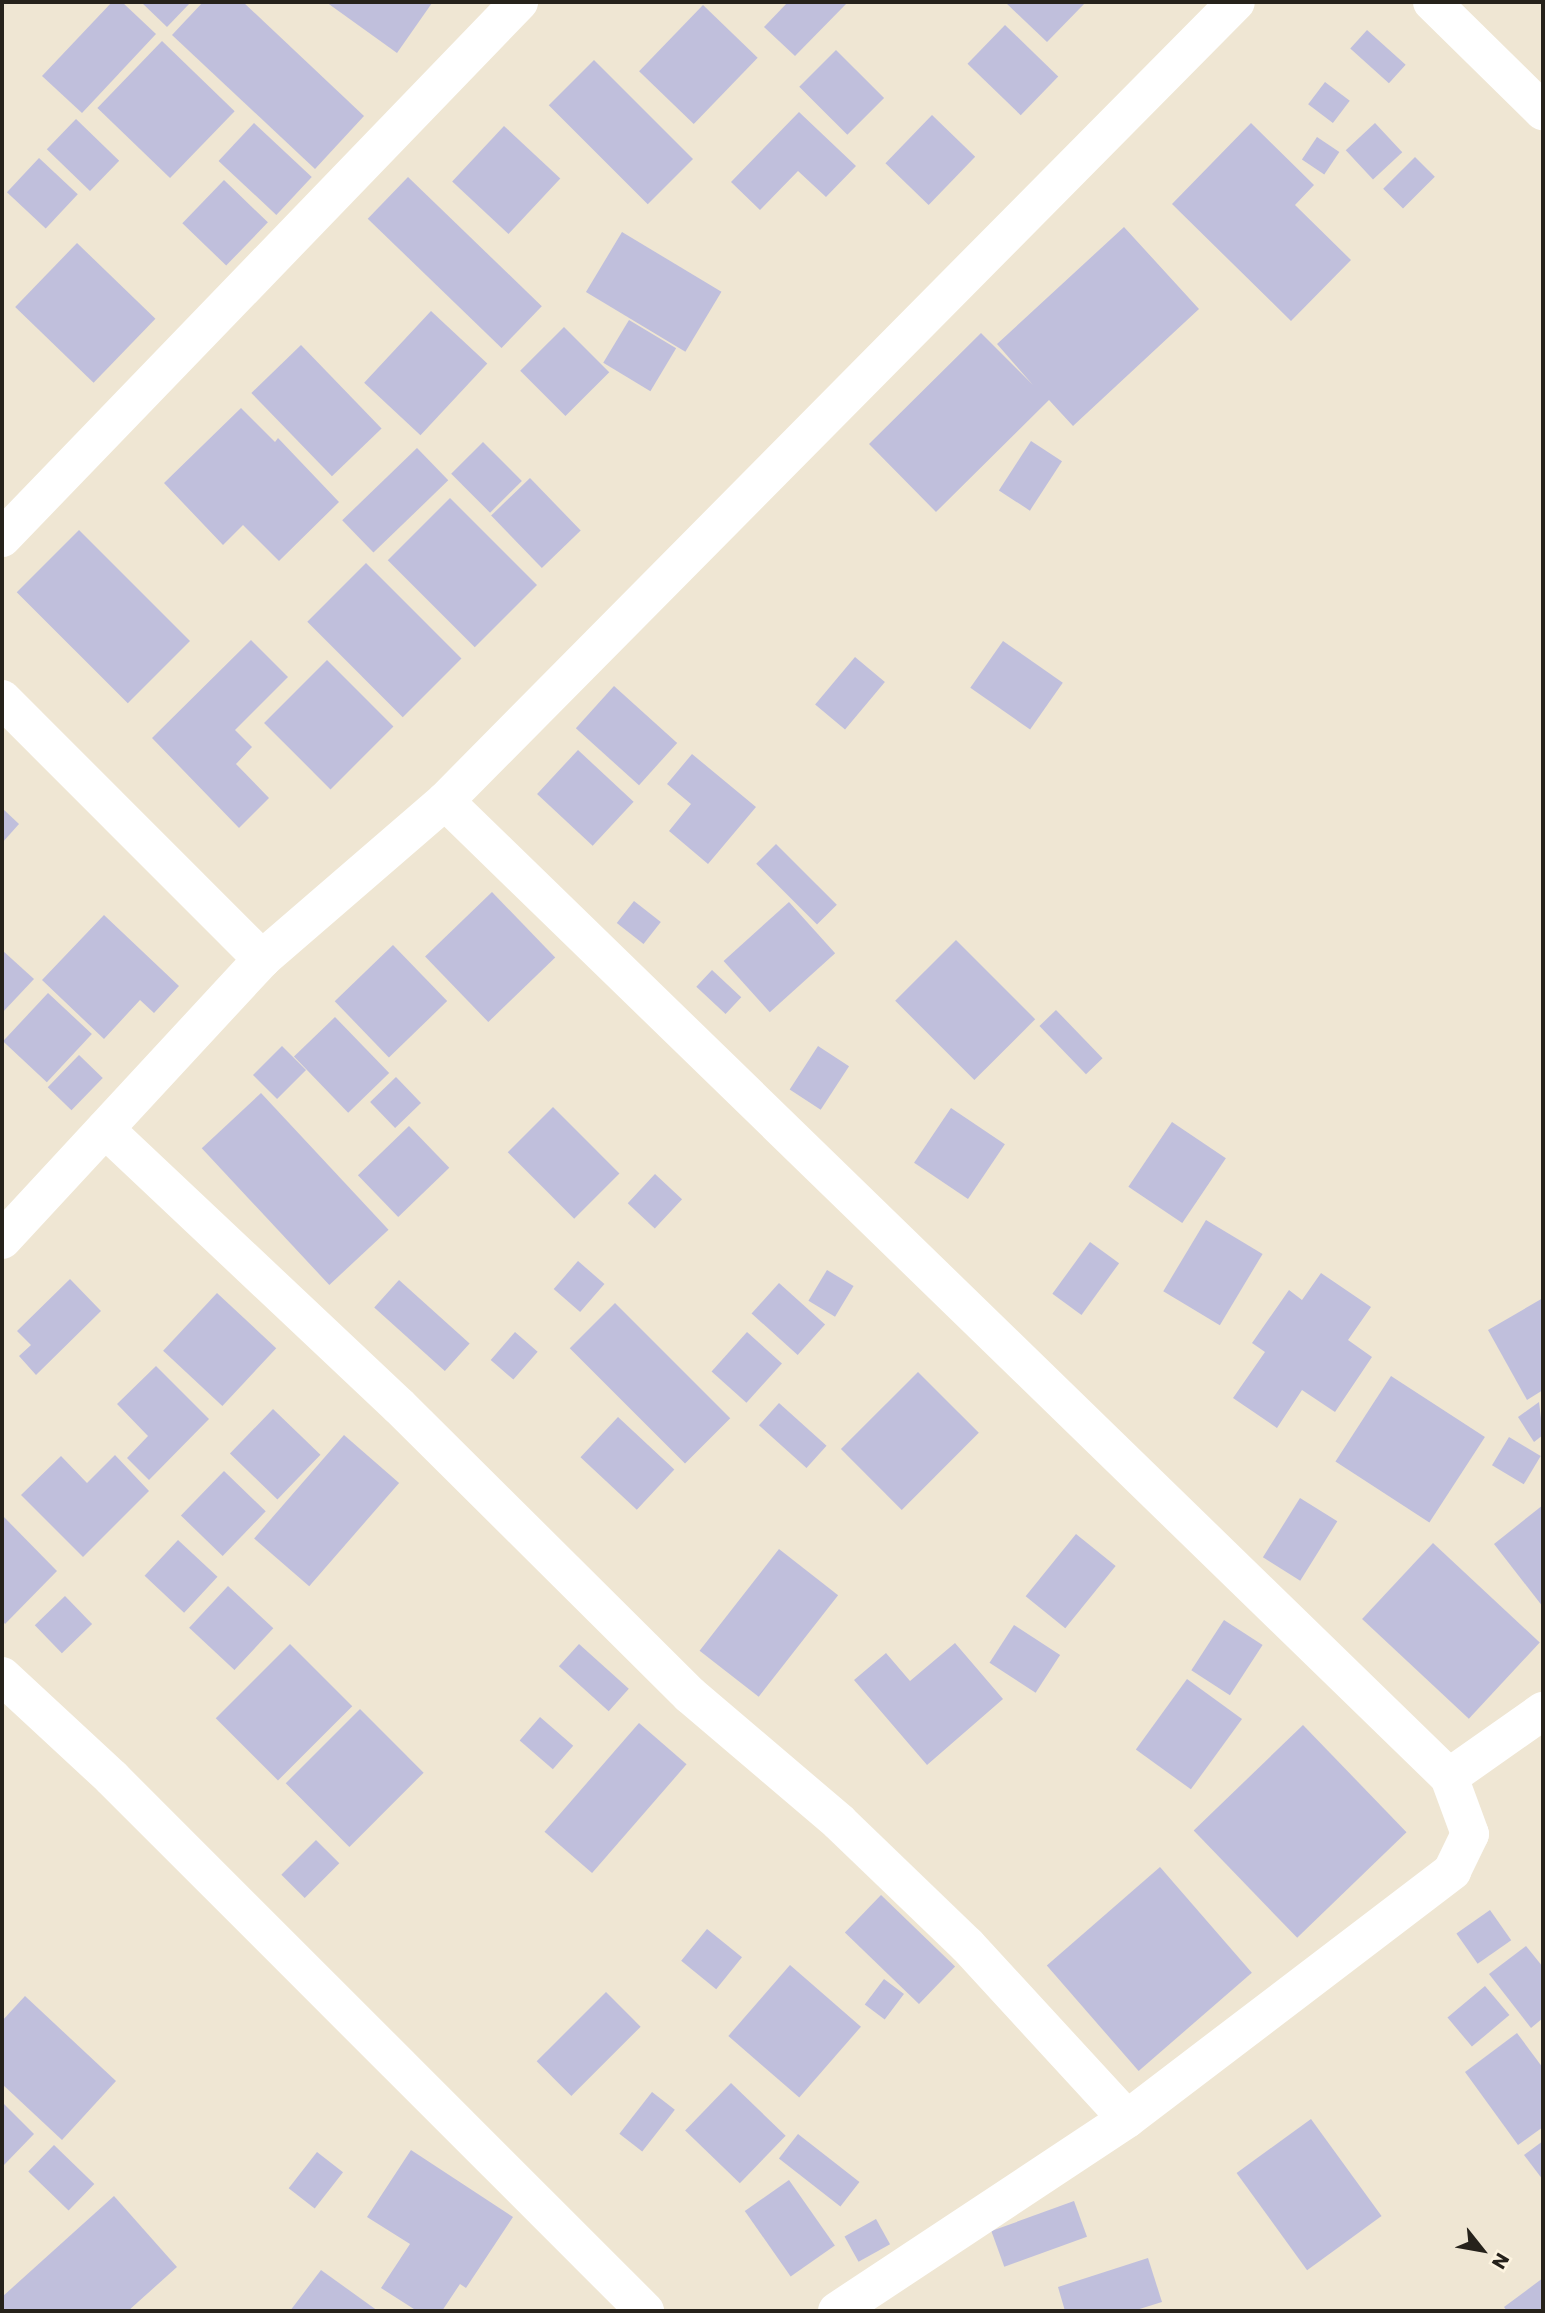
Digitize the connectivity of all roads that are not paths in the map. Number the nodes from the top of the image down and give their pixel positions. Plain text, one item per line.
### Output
1 (519, 2) edge
2 (1236, 2) edge
3 (1432, 2) edge
4 (1543, 111) edge
5 (2, 538) edge
6 (2, 699) edge
7 (445, 802) junction
8 (262, 958) junction
9 (105, 1129) junction
10 (2, 1240) edge
11 (2, 1676) edge
12 (1543, 1711) edge
13 (1449, 1777) junction
14 (1127, 2119) junction
15 (645, 2311) edge
16 (837, 2311) edge

1 - 5 street
2 - 7 street
3 - 4 street
6 - 8 street
7 - 8 street
7 - 13 street
8 - 9 street
9 - 10 street
9 - 14 street
11 - 15 street
12 - 13 street
13 - 14 street
14 - 16 street

